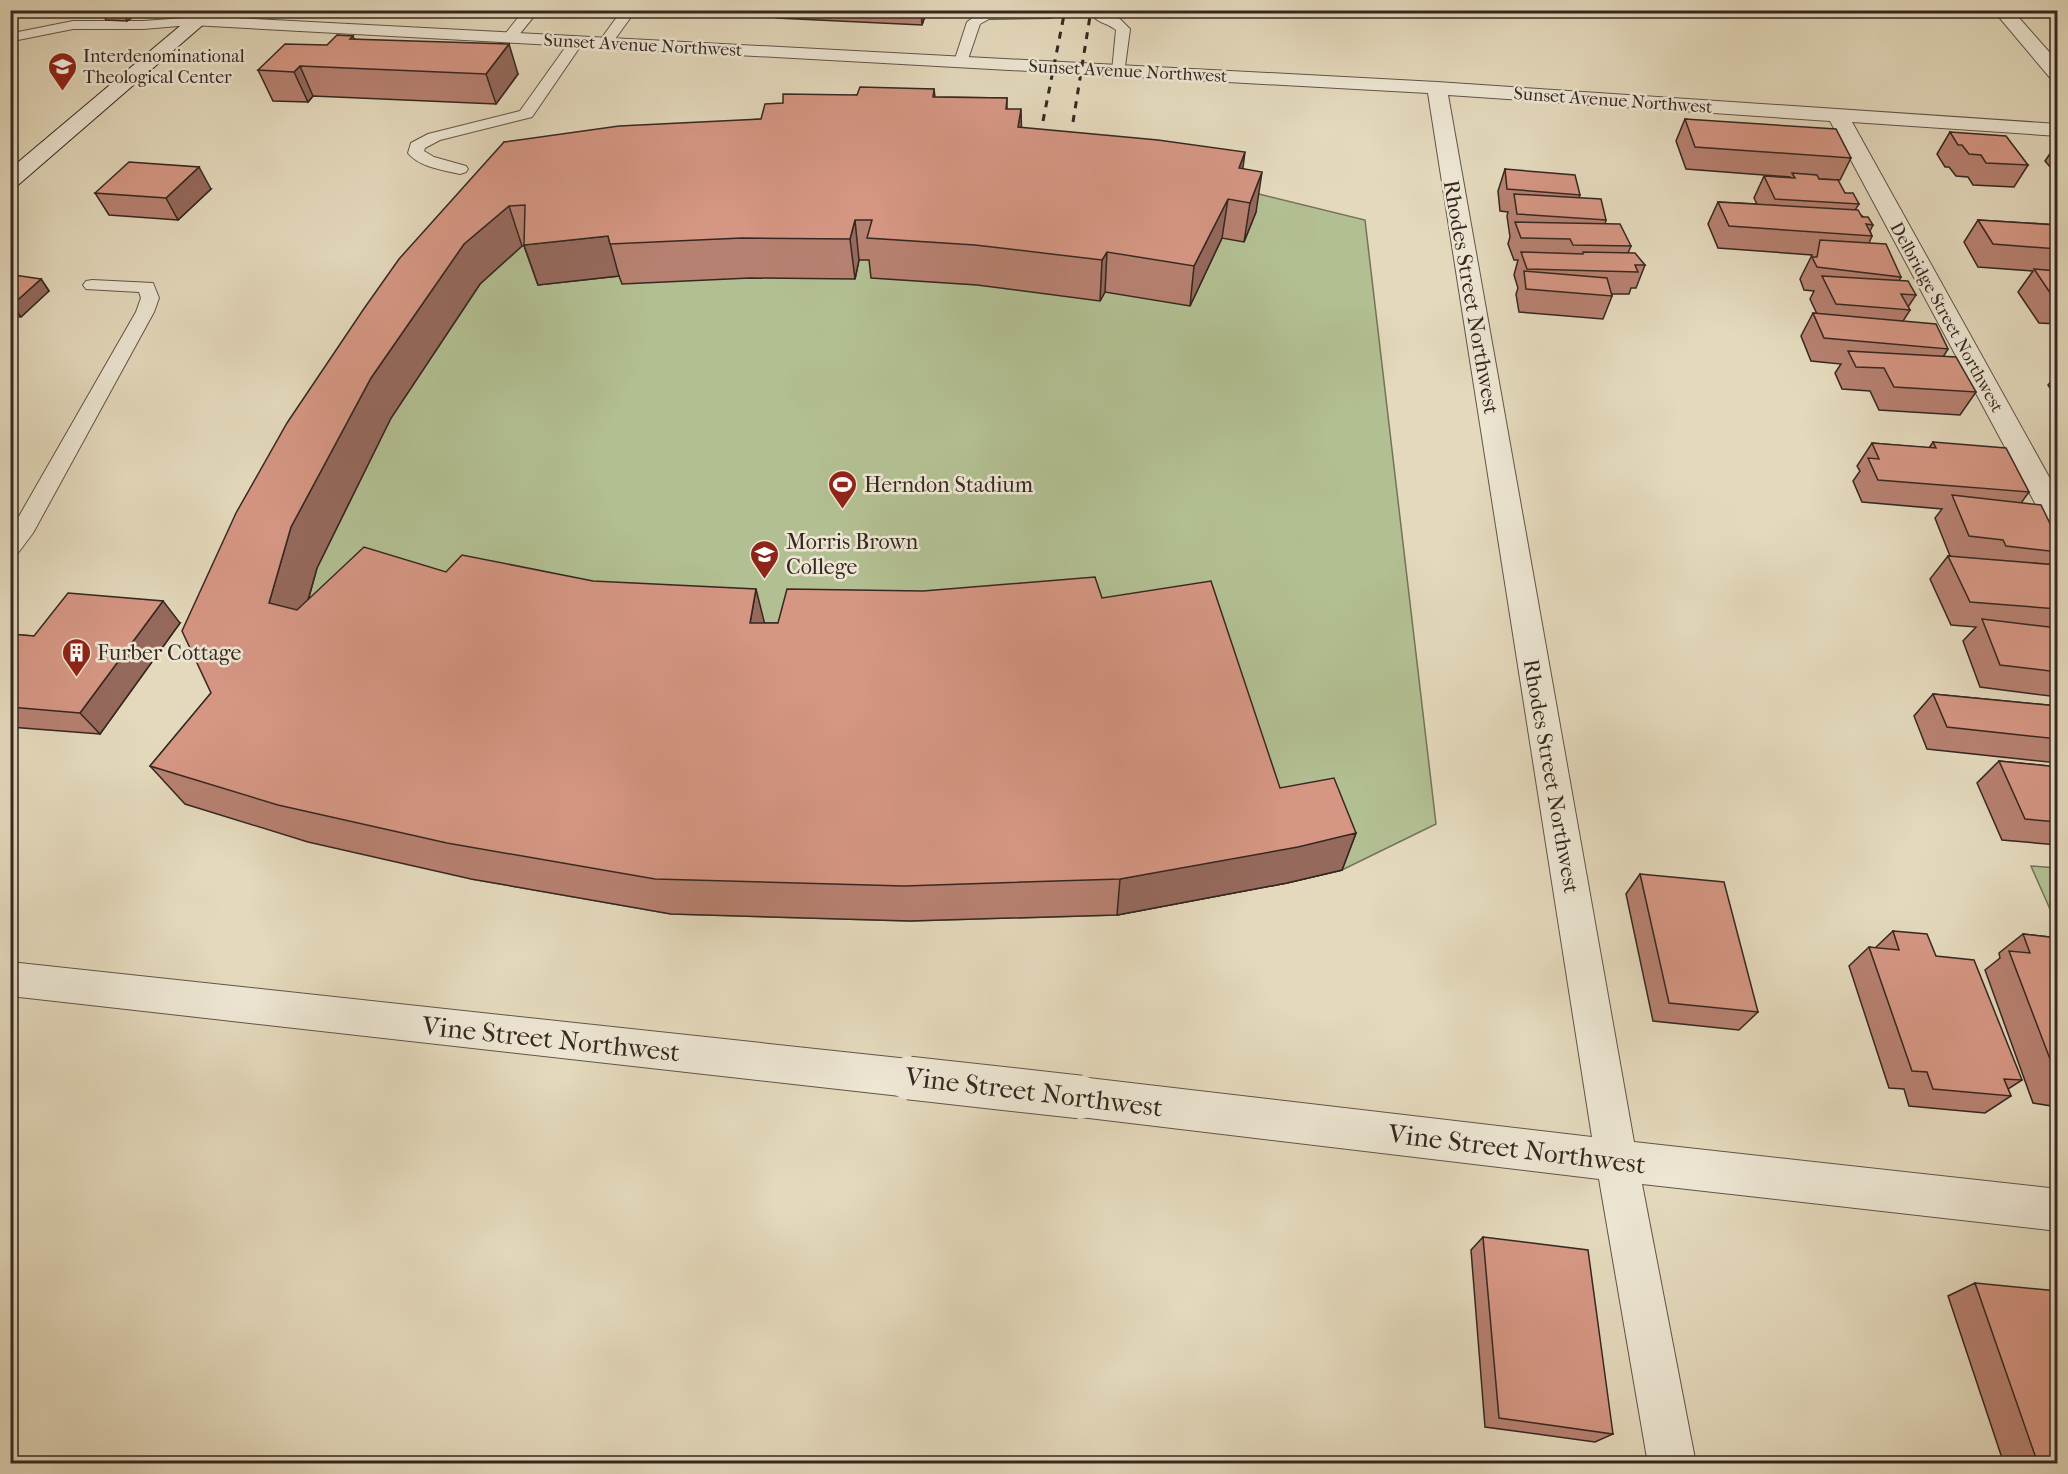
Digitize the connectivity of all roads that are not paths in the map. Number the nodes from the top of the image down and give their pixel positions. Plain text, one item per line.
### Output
1 (167, 10) edge
2 (532, 10) edge
3 (629, 10) edge
4 (2002, 10) edge
5 (1052, 14) dead end
6 (204, 16) edge
7 (1101, 17) dead end
8 (18, 36) dead end
9 (509, 38) junction
10 (577, 41) junction
11 (605, 43) junction
12 (961, 62) junction
13 (1119, 71) junction
14 (2058, 75) edge
15 (1437, 88) junction
16 (1837, 114) junction
17 (2058, 130) edge
18 (460, 169) dead end
19 (10, 180) edge
20 (92, 285) dead end
21 (2058, 520) edge
22 (10, 547) edge
23 (10, 979) edge
24 (1617, 1161) junction
25 (2058, 1210) edge
26 (1672, 1464) edge

1 - 6 lane
2 - 9 lane
3 - 11 lane
4 - 14 street
5 - 12 lane
6 - 8 lane
6 - 9 street, Sunset Avenue Northwest
6 - 19 street
7 - 13 lane
9 - 10 street, Sunset Avenue Northwest
10 - 11 street, Sunset Avenue Northwest
10 - 18 lane
11 - 12 street, Sunset Avenue Northwest
12 - 13 street, Sunset Avenue Northwest
13 - 15 street, Sunset Avenue Northwest
15 - 16 street, Sunset Avenue Northwest
15 - 24 street, Rhodes Street Northwest
16 - 17 street, Sunset Avenue Northwest
16 - 21 street, Delbridge Street Northwest
20 - 22 lane
23 - 24 street, Vine Street Northwest, bridge
24 - 25 street, Vine Street Northwest
24 - 26 street, Rhodes Street Northwest

